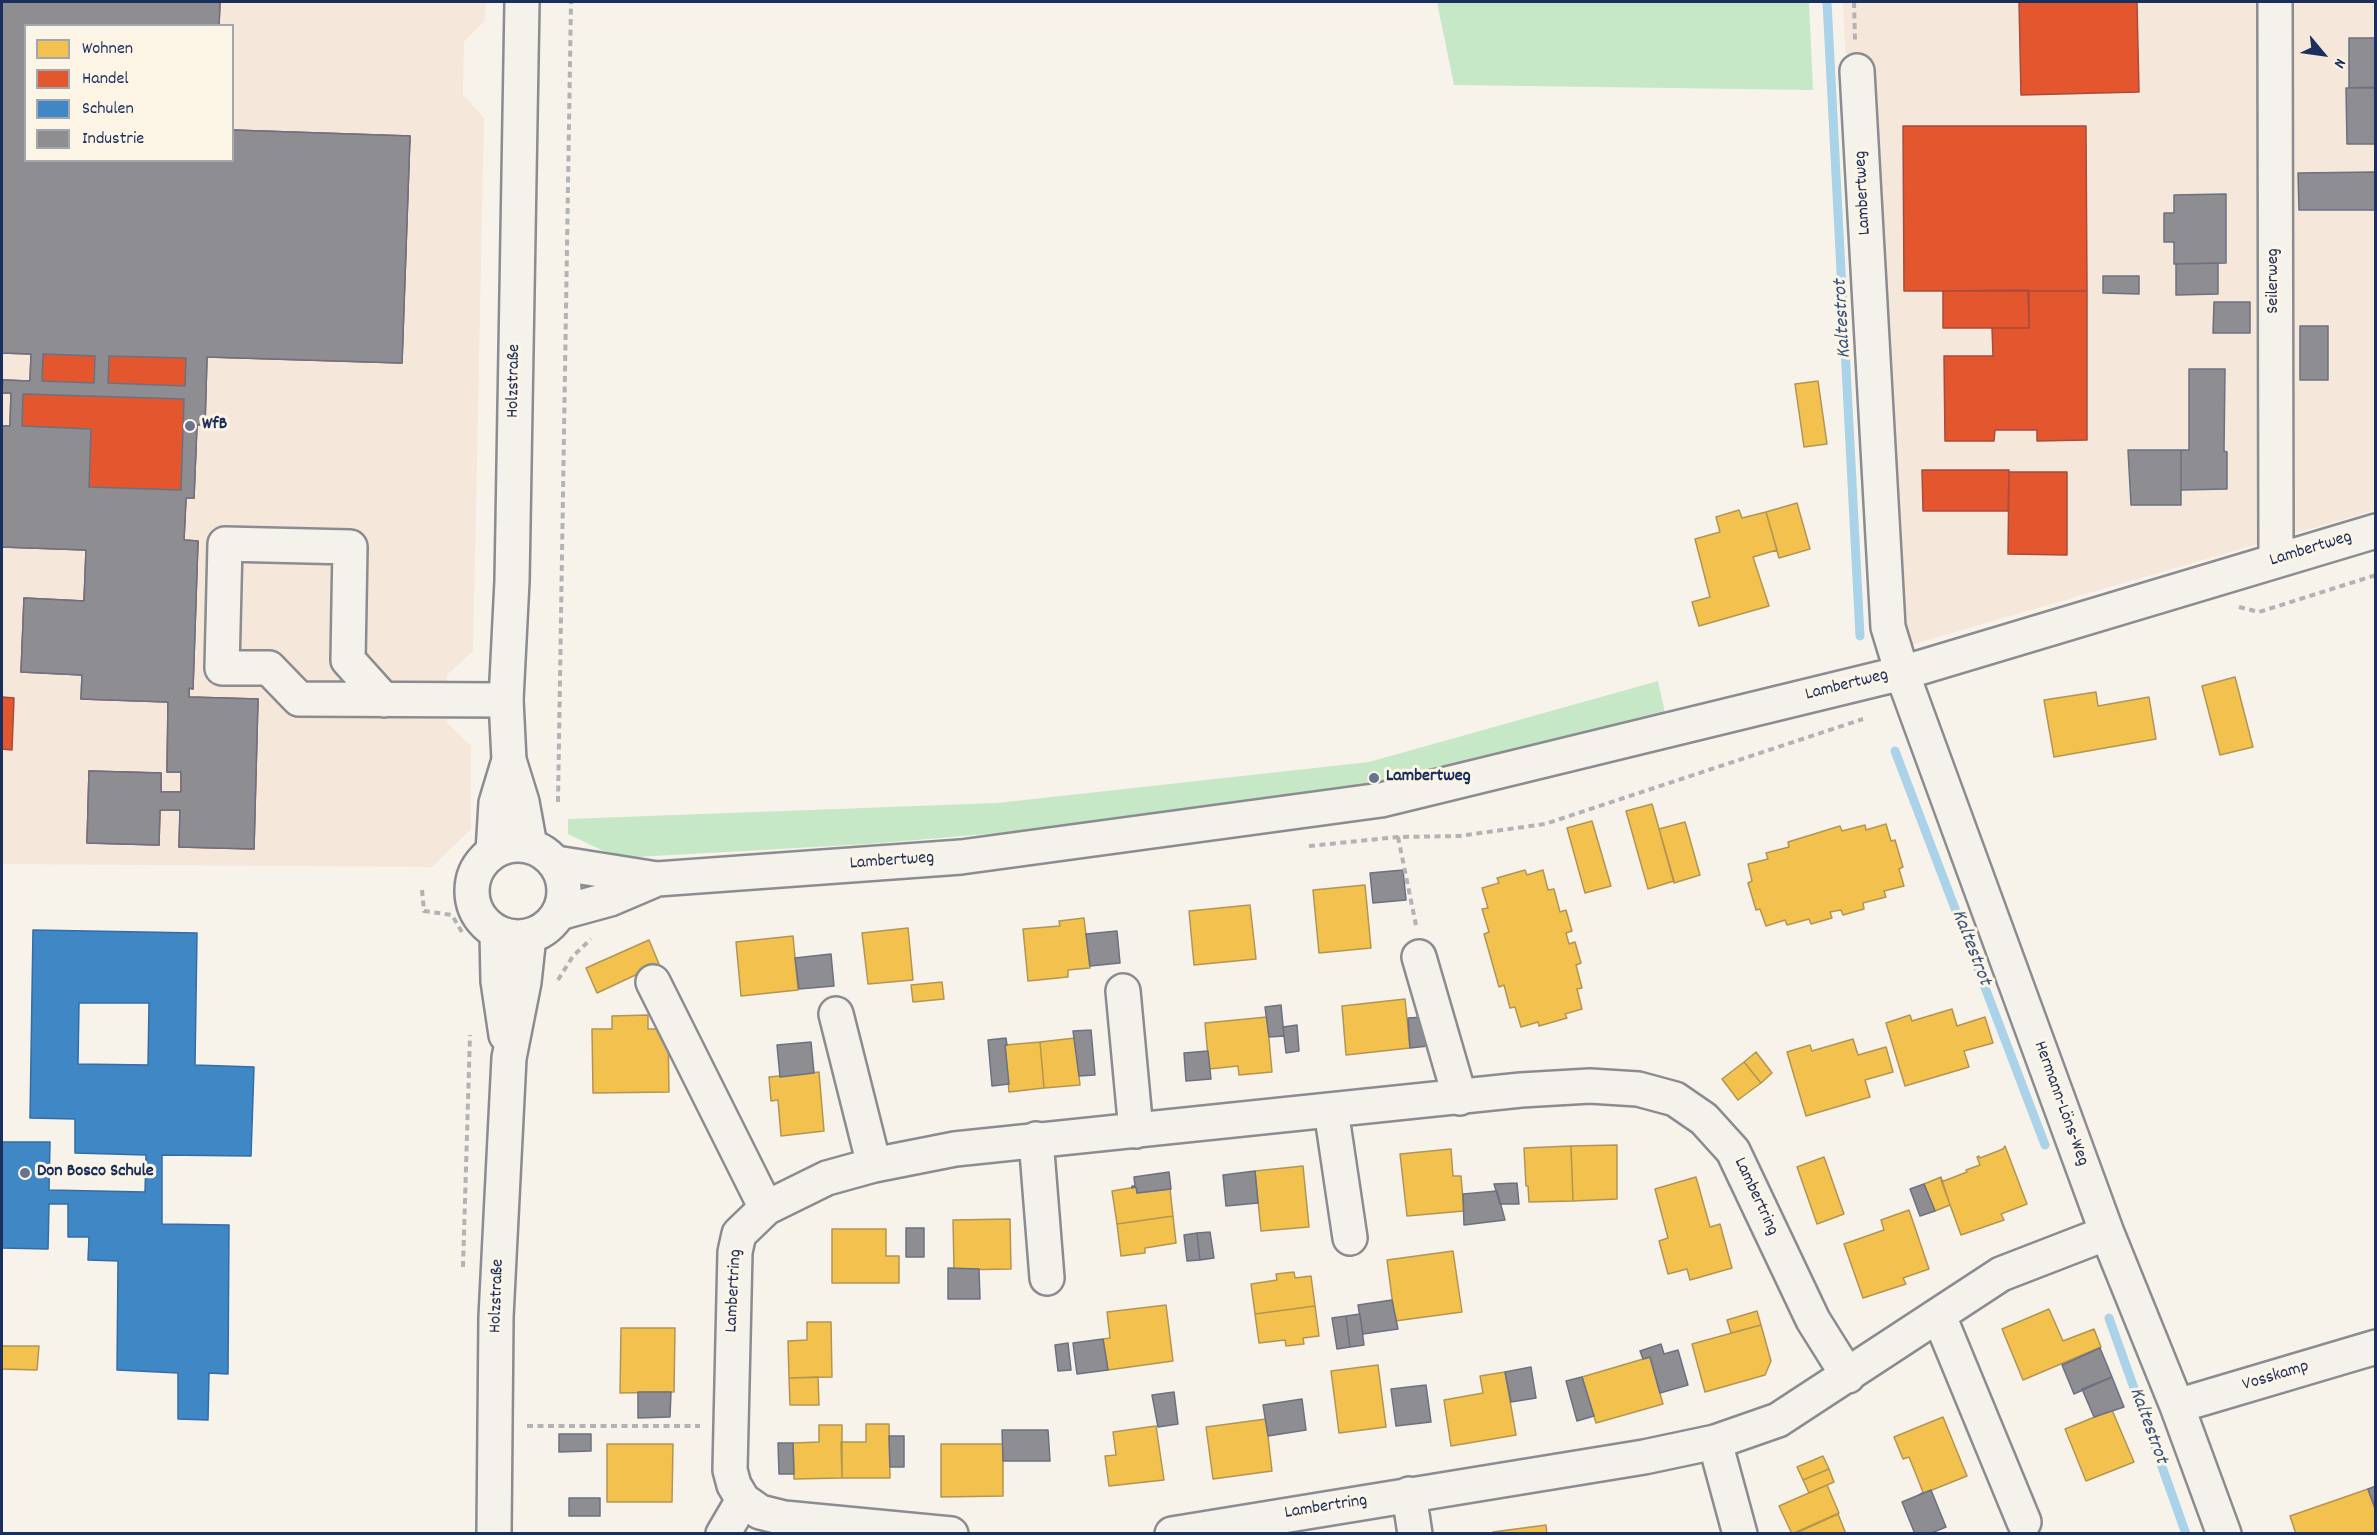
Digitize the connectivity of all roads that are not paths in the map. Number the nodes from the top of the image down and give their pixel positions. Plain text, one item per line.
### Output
1 (522, 2) edge
2 (2275, 2) edge
3 (1857, 71) dead end
4 (2376, 531) edge
5 (2276, 561) junction
6 (1902, 673) junction
7 (384, 700) junction
8 (506, 700) junction
9 (509, 760) junction
10 (493, 852) junction
11 (543, 855) junction
12 (657, 879) junction
13 (559, 913) junction
14 (497, 932) junction
15 (529, 936) junction
16 (1419, 957) road end
17 (653, 982) dead end
18 (1123, 991) dead end
19 (836, 1014) dead end
20 (509, 1058) junction
21 (1460, 1098) junction
22 (1331, 1110) junction
23 (1136, 1131) junction
24 (1036, 1139) junction
25 (874, 1165) junction
26 (766, 1208) junction
27 (2107, 1233) junction
28 (1350, 1238) dead end
29 (1047, 1278) dead end
30 (1938, 1316) junction
31 (2376, 1347) edge
32 (1848, 1376) junction
33 (2177, 1406) junction
34 (1714, 1442) junction
35 (1409, 1494) junction
36 (743, 1500) junction
37 (2024, 1522) dead end
38 (494, 1533) edge
39 (723, 1533) edge
40 (951, 1533) edge
41 (1172, 1533) edge
42 (1414, 1533) edge
43 (1740, 1533) edge
44 (2224, 1533) edge

1 - 8 street, Holzstraße
2 - 5 street, Seilerweg
3 - 6 street, Lambertweg
4 - 5 street, Lambertweg
5 - 6 street, Lambertweg
6 - 12 street, Lambertweg
6 - 27 street, Hermann-Löns-Weg
7 - 7 street
7 - 8 street
8 - 9 street, Holzstraße
9 - 10 street, Holzstraße
9 - 11 street, Holzstraße
10 - 11 street
10 - 14 street
11 - 12 street, Lambertweg
11 - 13 street, Holzstraße
12 - 13 street, Lambertweg
13 - 15 street
14 - 15 street
14 - 20 street, Holzstraße
15 - 20 street, Holzstraße
16 - 21 street
17 - 26 street
18 - 23 street
19 - 25 street
20 - 38 street, Holzstraße
21 - 22 street, Lambertring
21 - 32 street, Lambertring
22 - 23 street, Lambertring
22 - 28 street
23 - 24 street, Lambertring
24 - 25 street, Lambertring
24 - 29 street
25 - 26 street, Lambertring
26 - 36 street, Lambertring
27 - 30 street, Lambertring
27 - 33 street, Hermann-Löns-Weg
30 - 32 street, Lambertring
30 - 37 street
31 - 33 street, Vosskamp
32 - 34 street, Lambertring
33 - 44 street, Hermann-Löns-Weg
34 - 35 street, Lambertring
34 - 43 street
35 - 41 street, Lambertring
35 - 42 street
36 - 39 street
36 - 40 street

